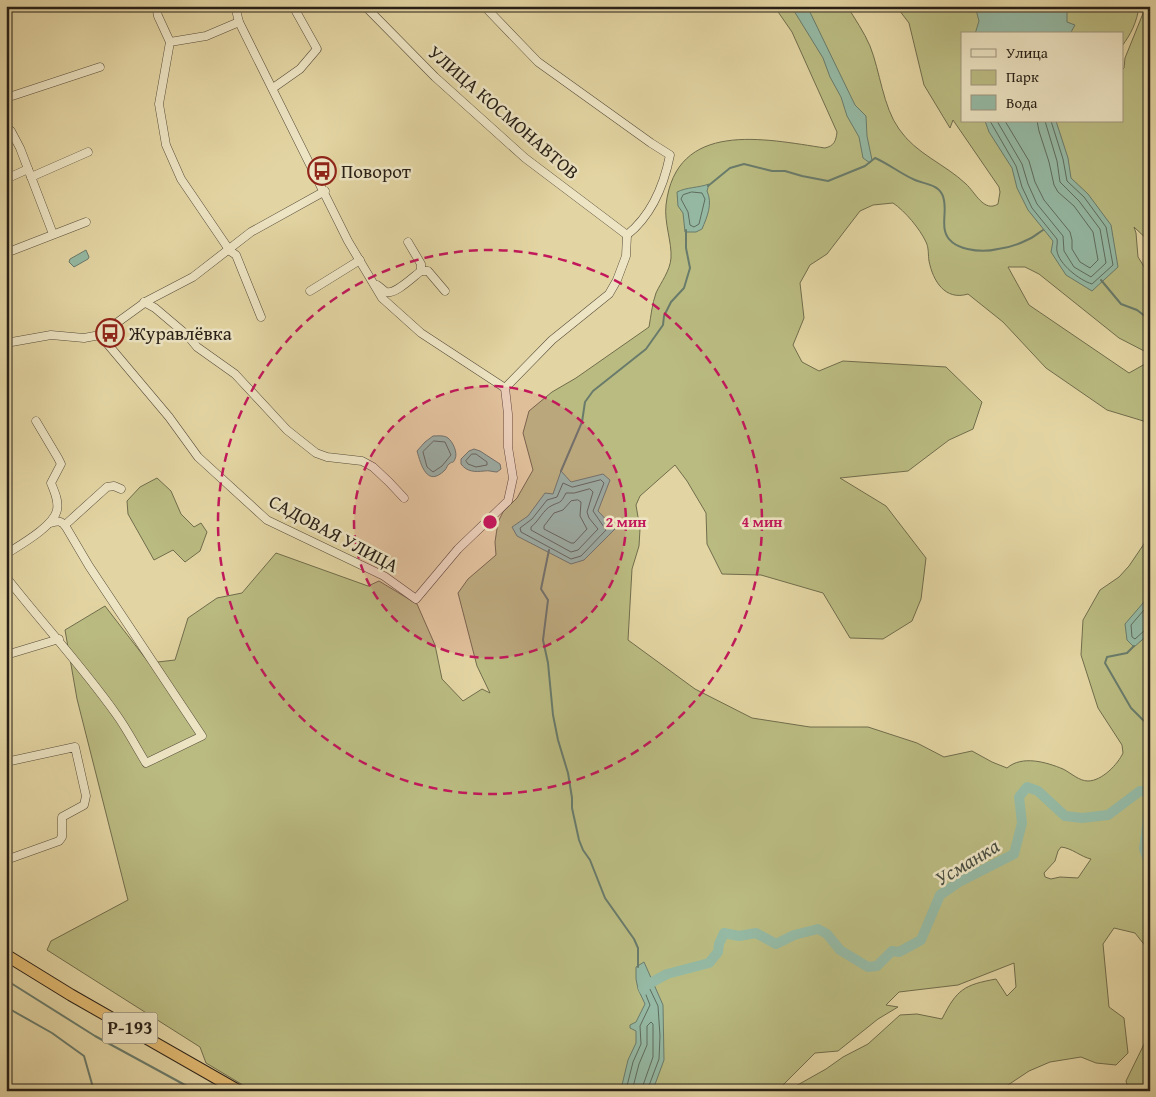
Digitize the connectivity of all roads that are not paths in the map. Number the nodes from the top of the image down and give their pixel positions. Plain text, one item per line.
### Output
1 (156, 6) edge
2 (235, 6) edge
3 (293, 6) edge
4 (366, 6) edge
5 (484, 6) edge
6 (239, 22) junction
7 (170, 42) junction
8 (100, 67) dead end
9 (272, 88) junction
10 (6, 98) edge
11 (6, 127) edge
12 (88, 152) dead end
13 (28, 169) junction
14 (31, 177) junction
15 (6, 179) edge
16 (325, 191) junction
17 (86, 222) dead end
18 (53, 234) junction
19 (627, 235) junction
20 (408, 242) dead end
21 (230, 251) junction
22 (6, 253) edge
23 (360, 260) junction
24 (420, 271) junction
25 (375, 285) junction
26 (310, 291) dead end
27 (445, 291) dead end
28 (144, 302) junction
29 (262, 317) dead end
30 (100, 335) junction
31 (6, 343) edge
32 (505, 388) junction
33 (36, 421) dead end
34 (121, 489) dead end
35 (404, 498) dead end
36 (50, 523) junction
37 (65, 525) junction
38 (6, 554) edge
39 (6, 577) edge
40 (59, 639) junction
41 (6, 655) edge
42 (6, 762) edge
43 (6, 860) edge
44 (6, 955) edge
45 (239, 1091) edge

1 - 7 street
2 - 6 street
3 - 9 street
4 - 19 street, УЛИЦА КОСМОНАВТОВ
5 - 19 street
6 - 7 street
6 - 9 street
7 - 21 street
8 - 10 street
9 - 16 street
11 - 13 street
12 - 14 street
13 - 14 street
13 - 15 street
14 - 18 street
16 - 21 street
16 - 23 street
17 - 18 street
18 - 22 street
19 - 32 street
20 - 24 street
21 - 28 street
21 - 29 street
23 - 25 street
23 - 26 street
24 - 25 street
24 - 27 street
25 - 32 street
28 - 30 street
28 - 35 street
30 - 31 street
30 - 32 street, САДОВАЯ УЛИЦА
33 - 36 street
34 - 37 street
36 - 37 street
36 - 38 street
37 - 40 street
39 - 40 street
40 - 41 street
42 - 43 street
44 - 45 highway, Р-193

